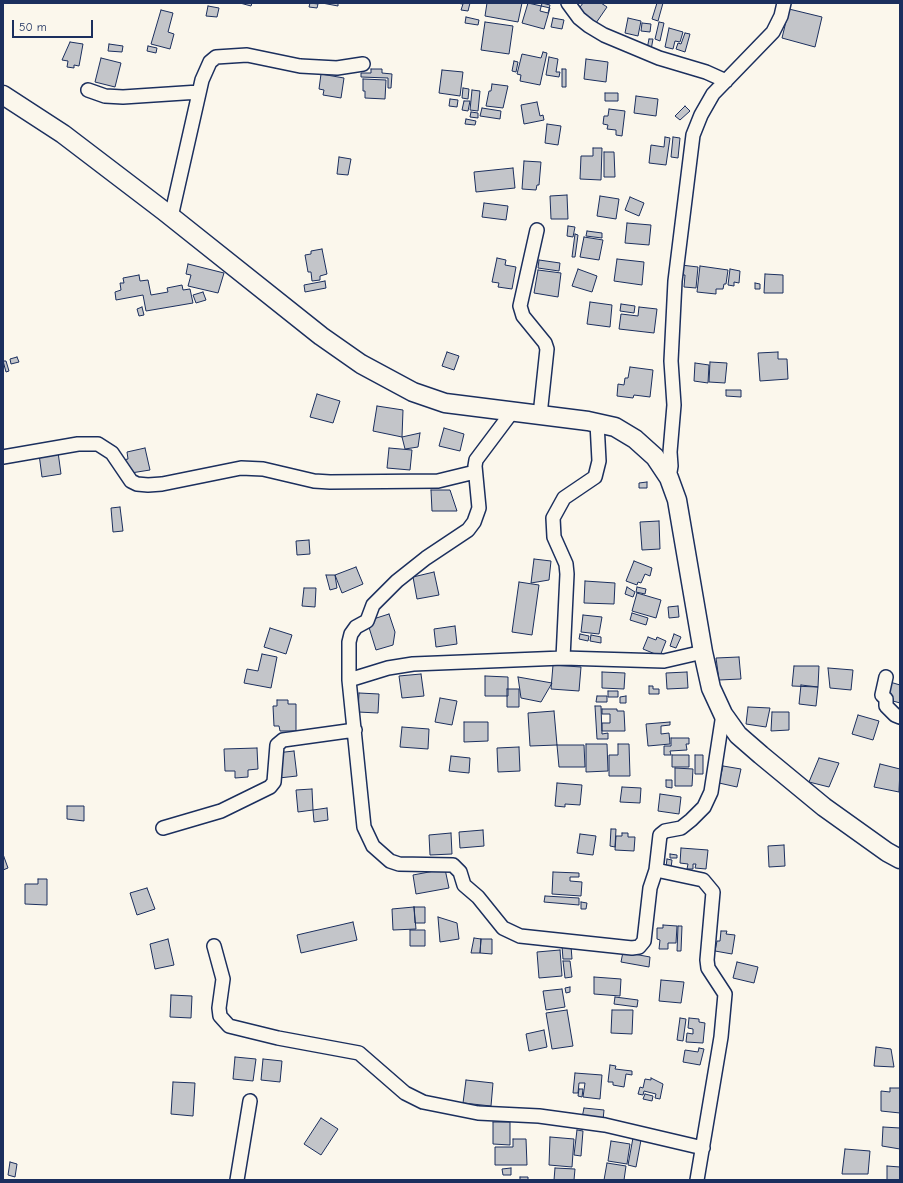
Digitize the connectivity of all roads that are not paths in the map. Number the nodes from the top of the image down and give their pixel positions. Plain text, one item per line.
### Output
1 (568, 3) edge
2 (784, 3) edge
3 (363, 64) dead end
4 (726, 81) junction
5 (88, 90) dead end
6 (199, 92) junction
7 (3, 95) edge
8 (171, 217) junction
9 (537, 230) dead end
10 (512, 412) junction
11 (540, 415) junction
12 (597, 423) junction
13 (3, 457) edge
14 (475, 472) junction
15 (669, 478) junction
16 (703, 652) junction
17 (563, 658) junction
18 (886, 677) dead end
19 (349, 680) junction
20 (723, 714) junction
21 (900, 717) edge
22 (355, 730) junction
23 (163, 828) dead end
24 (900, 859) edge
25 (656, 870) junction
26 (214, 946) dead end
27 (250, 1101) dead end
28 (704, 1148) junction
29 (238, 1180) edge
30 (700, 1180) edge

1 - 4 street
2 - 4 street
3 - 6 street
4 - 15 street
5 - 6 street
6 - 8 street
7 - 8 street
8 - 10 street
9 - 11 street
10 - 11 street
10 - 14 street
11 - 12 street
12 - 15 street
12 - 17 street
13 - 14 street
14 - 19 street
15 - 16 street
16 - 17 street
16 - 20 street
17 - 19 street
18 - 21 street
19 - 22 street
20 - 24 street
20 - 25 street
22 - 23 street
22 - 25 street
25 - 28 street
26 - 28 street
27 - 29 street
28 - 30 street

